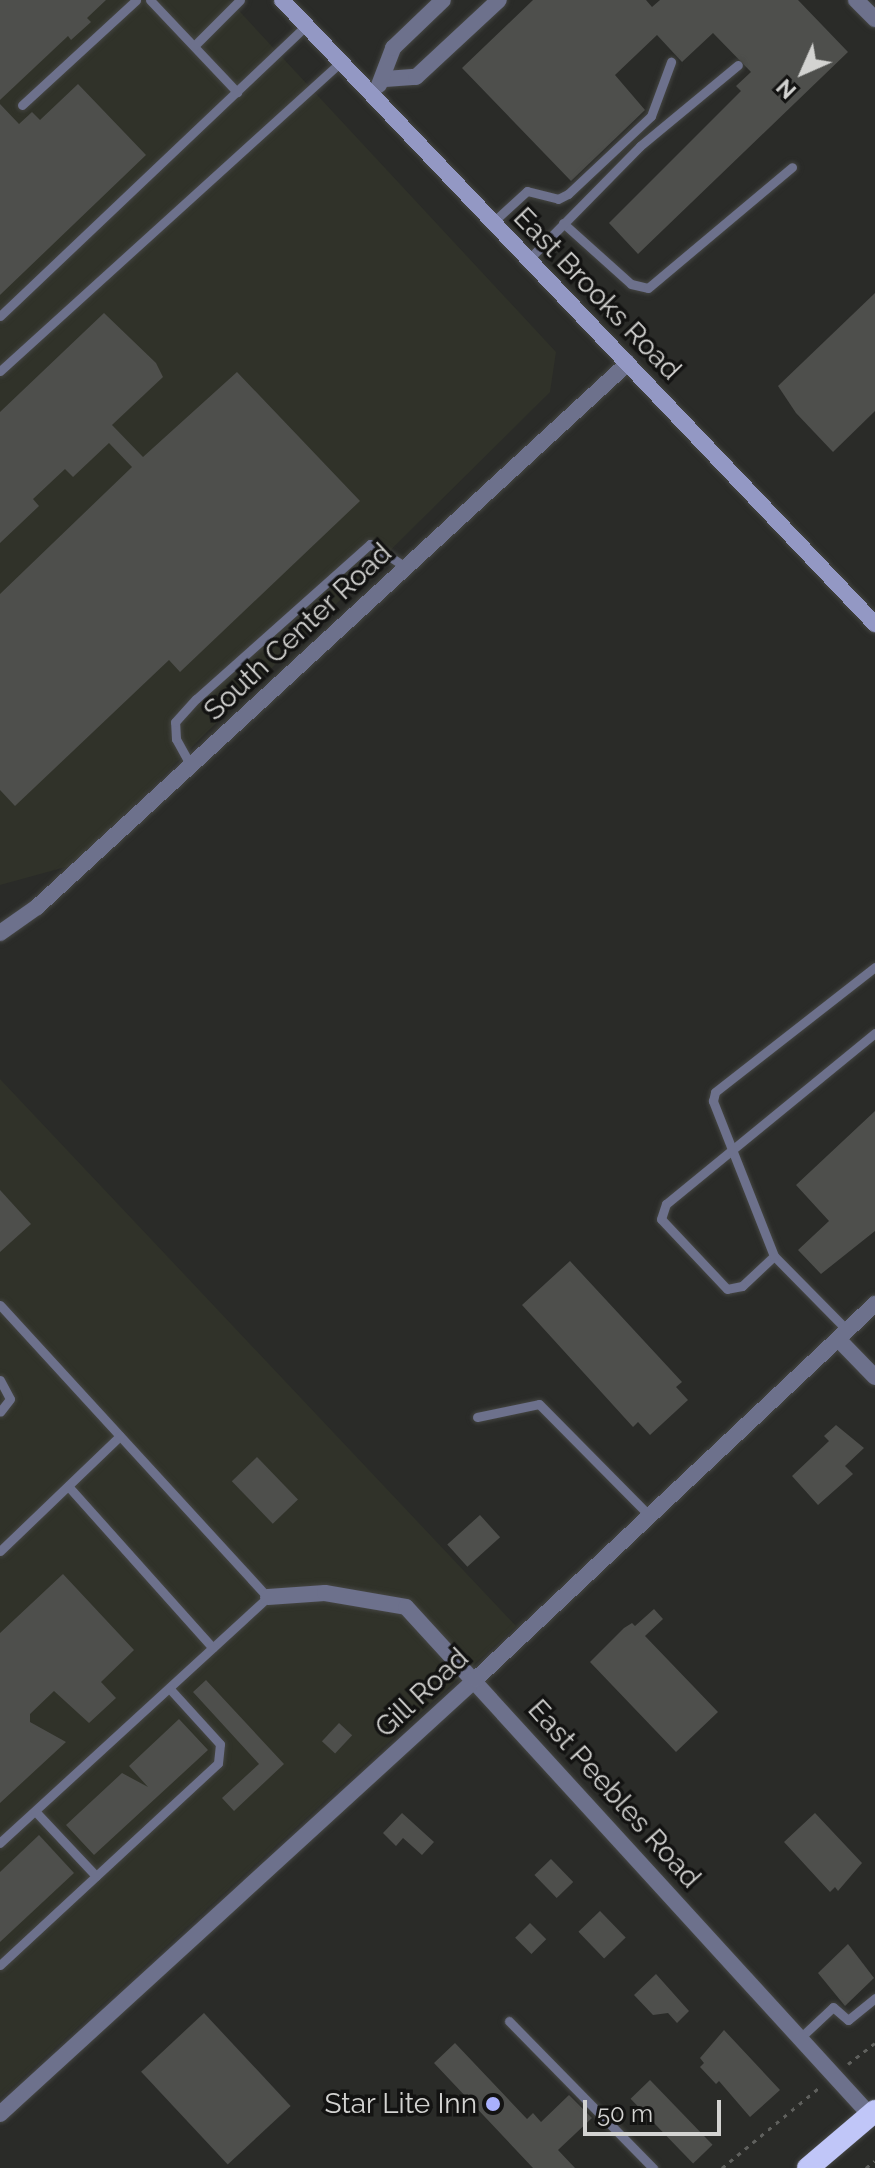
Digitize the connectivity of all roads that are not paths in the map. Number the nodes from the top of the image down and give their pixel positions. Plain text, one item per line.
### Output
1 (136, 0) edge
2 (150, 0) edge
3 (240, 0) edge
4 (282, 0) edge
5 (443, 0) edge
6 (499, 0) edge
7 (856, 0) edge
8 (875, 19) edge
9 (306, 26) junction
10 (194, 46) junction
11 (341, 62) junction
12 (671, 62) dead end
13 (738, 65) dead end
14 (385, 79) junction
15 (237, 92) junction
16 (371, 93) junction
17 (22, 105) dead end
18 (792, 167) dead end
19 (558, 199) junction
20 (573, 213) junction
21 (493, 222) junction
22 (563, 223) junction
23 (529, 259) junction
24 (0, 316) edge
25 (628, 363) junction
26 (0, 371) edge
27 (406, 567) junction
28 (874, 621) edge
29 (191, 766) junction
30 (0, 933) edge
31 (875, 967) edge
32 (875, 1033) edge
33 (733, 1150) junction
34 (774, 1256) junction
35 (875, 1304) edge
36 (0, 1305) edge
37 (843, 1334) junction
38 (875, 1377) edge
39 (0, 1380) edge
40 (0, 1412) edge
41 (477, 1417) dead end
42 (120, 1436) junction
43 (68, 1486) junction
44 (650, 1516) junction
45 (0, 1551) edge
46 (268, 1597) junction
47 (213, 1648) junction
48 (476, 1679) junction
49 (170, 1689) junction
50 (35, 1811) junction
51 (0, 1843) edge
52 (96, 1876) junction
53 (0, 1965) edge
54 (875, 1998) edge
55 (509, 2021) dead end
56 (800, 2038) junction
57 (0, 2114) edge
58 (873, 2116) edge
59 (653, 2168) edge
60 (808, 2168) edge

1 - 17 lane
2 - 10 lane
3 - 10 lane
4 - 9 main road, East Brooks Road
5 - 14 street
6 - 14 street
7 - 8 street
9 - 11 main road, East Brooks Road
9 - 15 lane
10 - 15 lane
11 - 16 main road, East Brooks Road
11 - 26 lane
12 - 19 lane
13 - 20 lane
14 - 16 street
15 - 24 lane
16 - 21 main road, East Brooks Road
18 - 22 lane
19 - 20 lane
19 - 21 lane
20 - 22 lane
21 - 23 main road, East Brooks Road
22 - 23 lane
23 - 25 main road, East Brooks Road
25 - 27 street, South Center Road
25 - 28 main road, East Brooks Road
27 - 29 street, South Center Road
27 - 29 lane
29 - 30 street, South Center Road
31 - 33 lane
32 - 33 lane
33 - 34 lane
33 - 34 lane
34 - 37 lane
35 - 37 street, Gill Road
36 - 42 lane
37 - 38 street
37 - 44 street, Gill Road
39 - 40 lane
41 - 44 lane
42 - 43 lane
42 - 46 lane
43 - 45 lane
43 - 47 lane
44 - 48 street, Gill Road
46 - 47 lane
46 - 48 street, East Peebles Road
47 - 49 lane
48 - 56 street, East Peebles Road
48 - 57 street, Gill Road
49 - 50 lane
49 - 52 lane
50 - 51 lane
50 - 52 lane
52 - 53 lane
54 - 56 lane
55 - 59 lane
56 - 58 street, East Peebles Road
58 - 60 highway

